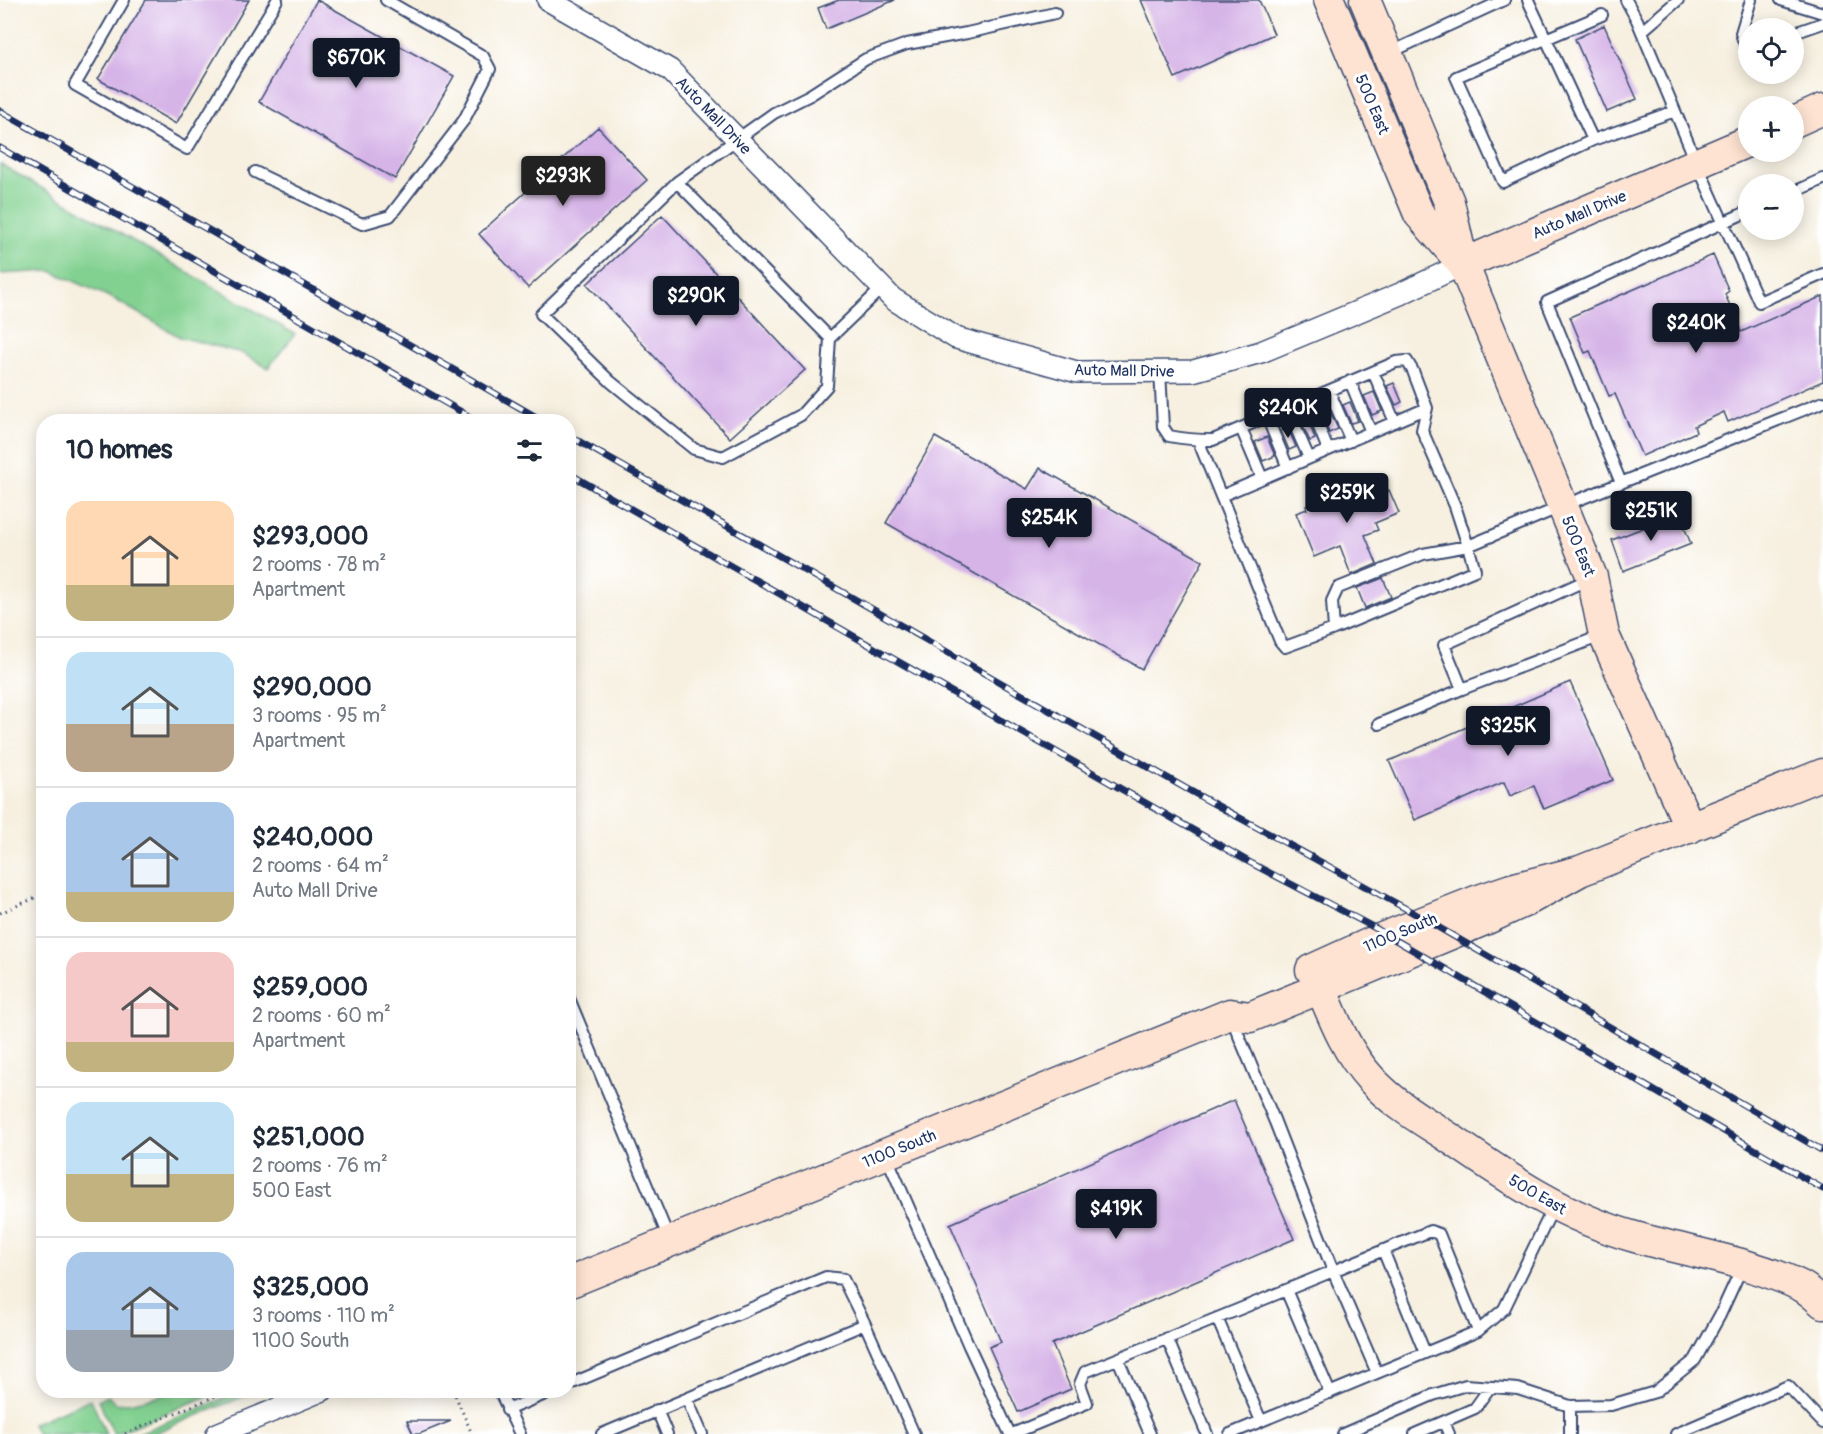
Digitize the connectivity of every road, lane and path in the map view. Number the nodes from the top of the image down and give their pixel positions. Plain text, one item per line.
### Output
1 (124, 0) edge
2 (278, 0) edge
3 (386, 0) edge
4 (548, 0) edge
5 (1329, 0) edge
6 (1365, 0) edge
7 (1504, 0) edge
8 (1528, 0) edge
9 (1626, 0) edge
10 (1678, 0) edge
11 (1751, 0) edge
12 (1781, 0) edge
13 (1482, 4) edge
14 (1055, 13) dead end
15 (1823, 13) edge
16 (1602, 15) dead end
17 (1746, 18) edge
18 (1823, 23) edge
19 (1804, 30) edge
20 (1642, 31) junction
21 (1546, 38) junction
22 (1388, 53) junction
23 (1823, 109) edge
24 (1675, 111) junction
25 (1804, 118) edge
26 (738, 140) junction
27 (1593, 140) junction
28 (1738, 146) edge
29 (1697, 164) junction
30 (255, 172) dead end
31 (1823, 179) edge
32 (677, 182) junction
33 (1804, 188) edge
34 (1738, 216) edge
35 (1723, 222) junction
36 (1463, 264) junction
37 (1823, 274) edge
38 (882, 288) junction
39 (830, 338) junction
40 (1160, 371) junction
41 (1373, 372) junction
42 (1350, 381) junction
43 (1329, 391) junction
44 (1308, 400) junction
45 (1823, 402) edge
46 (1287, 408) junction
47 (1427, 408) junction
48 (1266, 417) junction
49 (1395, 422) junction
50 (1241, 428) junction
51 (1371, 432) junction
52 (1198, 440) junction
53 (1351, 441) junction
54 (1328, 450) junction
55 (1309, 459) junction
56 (1288, 468) junction
57 (1262, 478) junction
58 (1621, 483) junction
59 (1221, 496) junction
60 (1563, 506) junction
61 (1467, 546) junction
62 (1592, 577) junction
63 (1334, 630) junction
64 (1604, 635) junction
65 (1462, 689) junction
66 (1379, 724) dead end
67 (1823, 774) edge
68 (1690, 828) junction
69 (1580, 871) junction
70 (36, 897) edge
71 (0, 913) edge
72 (1321, 988) junction
73 (1230, 1014) junction
74 (576, 1015) edge
75 (885, 1153) junction
76 (1554, 1206) junction
77 (671, 1241) junction
78 (1383, 1250) junction
79 (1744, 1264) junction
80 (1333, 1271) junction
81 (576, 1280) edge
82 (1286, 1290) junction
83 (1823, 1303) edge
84 (1217, 1318) junction
85 (866, 1324) junction
86 (1478, 1330) junction
87 (1167, 1338) junction
88 (1425, 1353) junction
89 (1118, 1359) junction
90 (1377, 1373) junction
91 (576, 1382) edge
92 (1490, 1387) junction
93 (1330, 1393) junction
94 (211, 1398) edge
95 (304, 1398) edge
96 (456, 1398) edge
97 (502, 1398) edge
98 (536, 1398) edge
99 (687, 1399) junction
100 (1570, 1406) junction
101 (507, 1410) junction
102 (657, 1410) junction
103 (1261, 1421) junction
104 (1444, 1422) junction
105 (1823, 1423) edge
106 (125, 1434) edge
107 (218, 1434) edge
108 (472, 1434) edge
109 (520, 1434) edge
110 (602, 1434) edge
111 (667, 1434) edge
112 (702, 1434) edge
113 (914, 1434) edge
114 (1011, 1434) edge
115 (1150, 1434) edge
116 (1207, 1434) edge
117 (1230, 1434) edge
118 (1343, 1434) edge
119 (1415, 1434) edge
120 (1449, 1434) edge
121 (1570, 1434) edge
122 (1676, 1434) edge

1 - 2 lane
3 - 30 lane
4 - 26 street, Auto Mall Drive
5 - 36 street, 500 East
6 - 22 street, 500 East
7 - 13 lane
8 - 21 lane
9 - 20 lane
10 - 20 lane
11 - 17 lane
12 - 15 lane
13 - 22 lane
14 - 26 lane
16 - 21 lane
18 - 19 lane
20 - 24 lane
21 - 27 lane
21 - 27 lane
22 - 36 street, 500 East
23 - 25 street
24 - 27 lane
24 - 29 lane
26 - 32 lane
26 - 38 street, Auto Mall Drive
28 - 29 street, Auto Mall Drive
29 - 35 lane
29 - 36 street, Auto Mall Drive
31 - 33 lane
32 - 39 lane
32 - 39 lane
34 - 35 lane
35 - 37 lane
35 - 58 lane
36 - 40 street, Auto Mall Drive
36 - 60 street, 500 East
38 - 39 lane
38 - 40 street, Auto Mall Drive
40 - 52 lane
41 - 42 lane
41 - 47 lane
41 - 49 lane
42 - 43 lane
42 - 51 lane
43 - 44 lane
43 - 53 lane
44 - 46 lane
44 - 54 lane
45 - 58 lane
46 - 48 lane
46 - 55 lane
47 - 49 lane
47 - 61 lane
48 - 50 lane
48 - 56 lane
49 - 51 lane
50 - 52 lane
50 - 57 lane
51 - 53 lane
52 - 59 lane
53 - 54 lane
54 - 55 lane
55 - 56 lane
56 - 57 lane
57 - 59 lane
58 - 60 lane
59 - 63 lane
60 - 61 lane
60 - 62 street, 500 East
61 - 63 lane
61 - 63 lane
62 - 64 street, 500 East
62 - 65 lane
64 - 65 lane
64 - 68 street, 500 East
65 - 66 lane
67 - 68 street, 1100 South
68 - 69 street, 1100 South
69 - 72 street, 1100 South
69 - 73 street, 1100 South
70 - 71 path
72 - 73 street, 1100 South
72 - 76 street, 500 East
73 - 75 street, 1100 South
73 - 80 lane
74 - 77 lane
75 - 77 street, 1100 South
75 - 114 lane
76 - 79 street, 500 East
76 - 86 lane
77 - 81 street, 1100 South
78 - 80 lane
78 - 86 lane
78 - 88 lane
79 - 83 street, 500 East
79 - 100 lane
80 - 82 lane
80 - 90 lane
82 - 84 lane
82 - 93 lane
84 - 87 lane
84 - 103 lane
85 - 91 lane
85 - 99 lane
85 - 113 lane
86 - 88 lane
87 - 89 lane
87 - 116 lane
88 - 90 lane
89 - 114 lane
89 - 115 lane
90 - 93 lane
92 - 100 lane
92 - 104 lane
92 - 118 lane
93 - 103 lane
94 - 106 path
95 - 107 street
96 - 108 path
97 - 101 lane
98 - 101 lane
99 - 102 lane
99 - 112 lane
100 - 121 lane
101 - 109 lane
102 - 110 lane
102 - 111 lane
103 - 117 lane
104 - 119 lane
104 - 120 lane
105 - 122 lane

